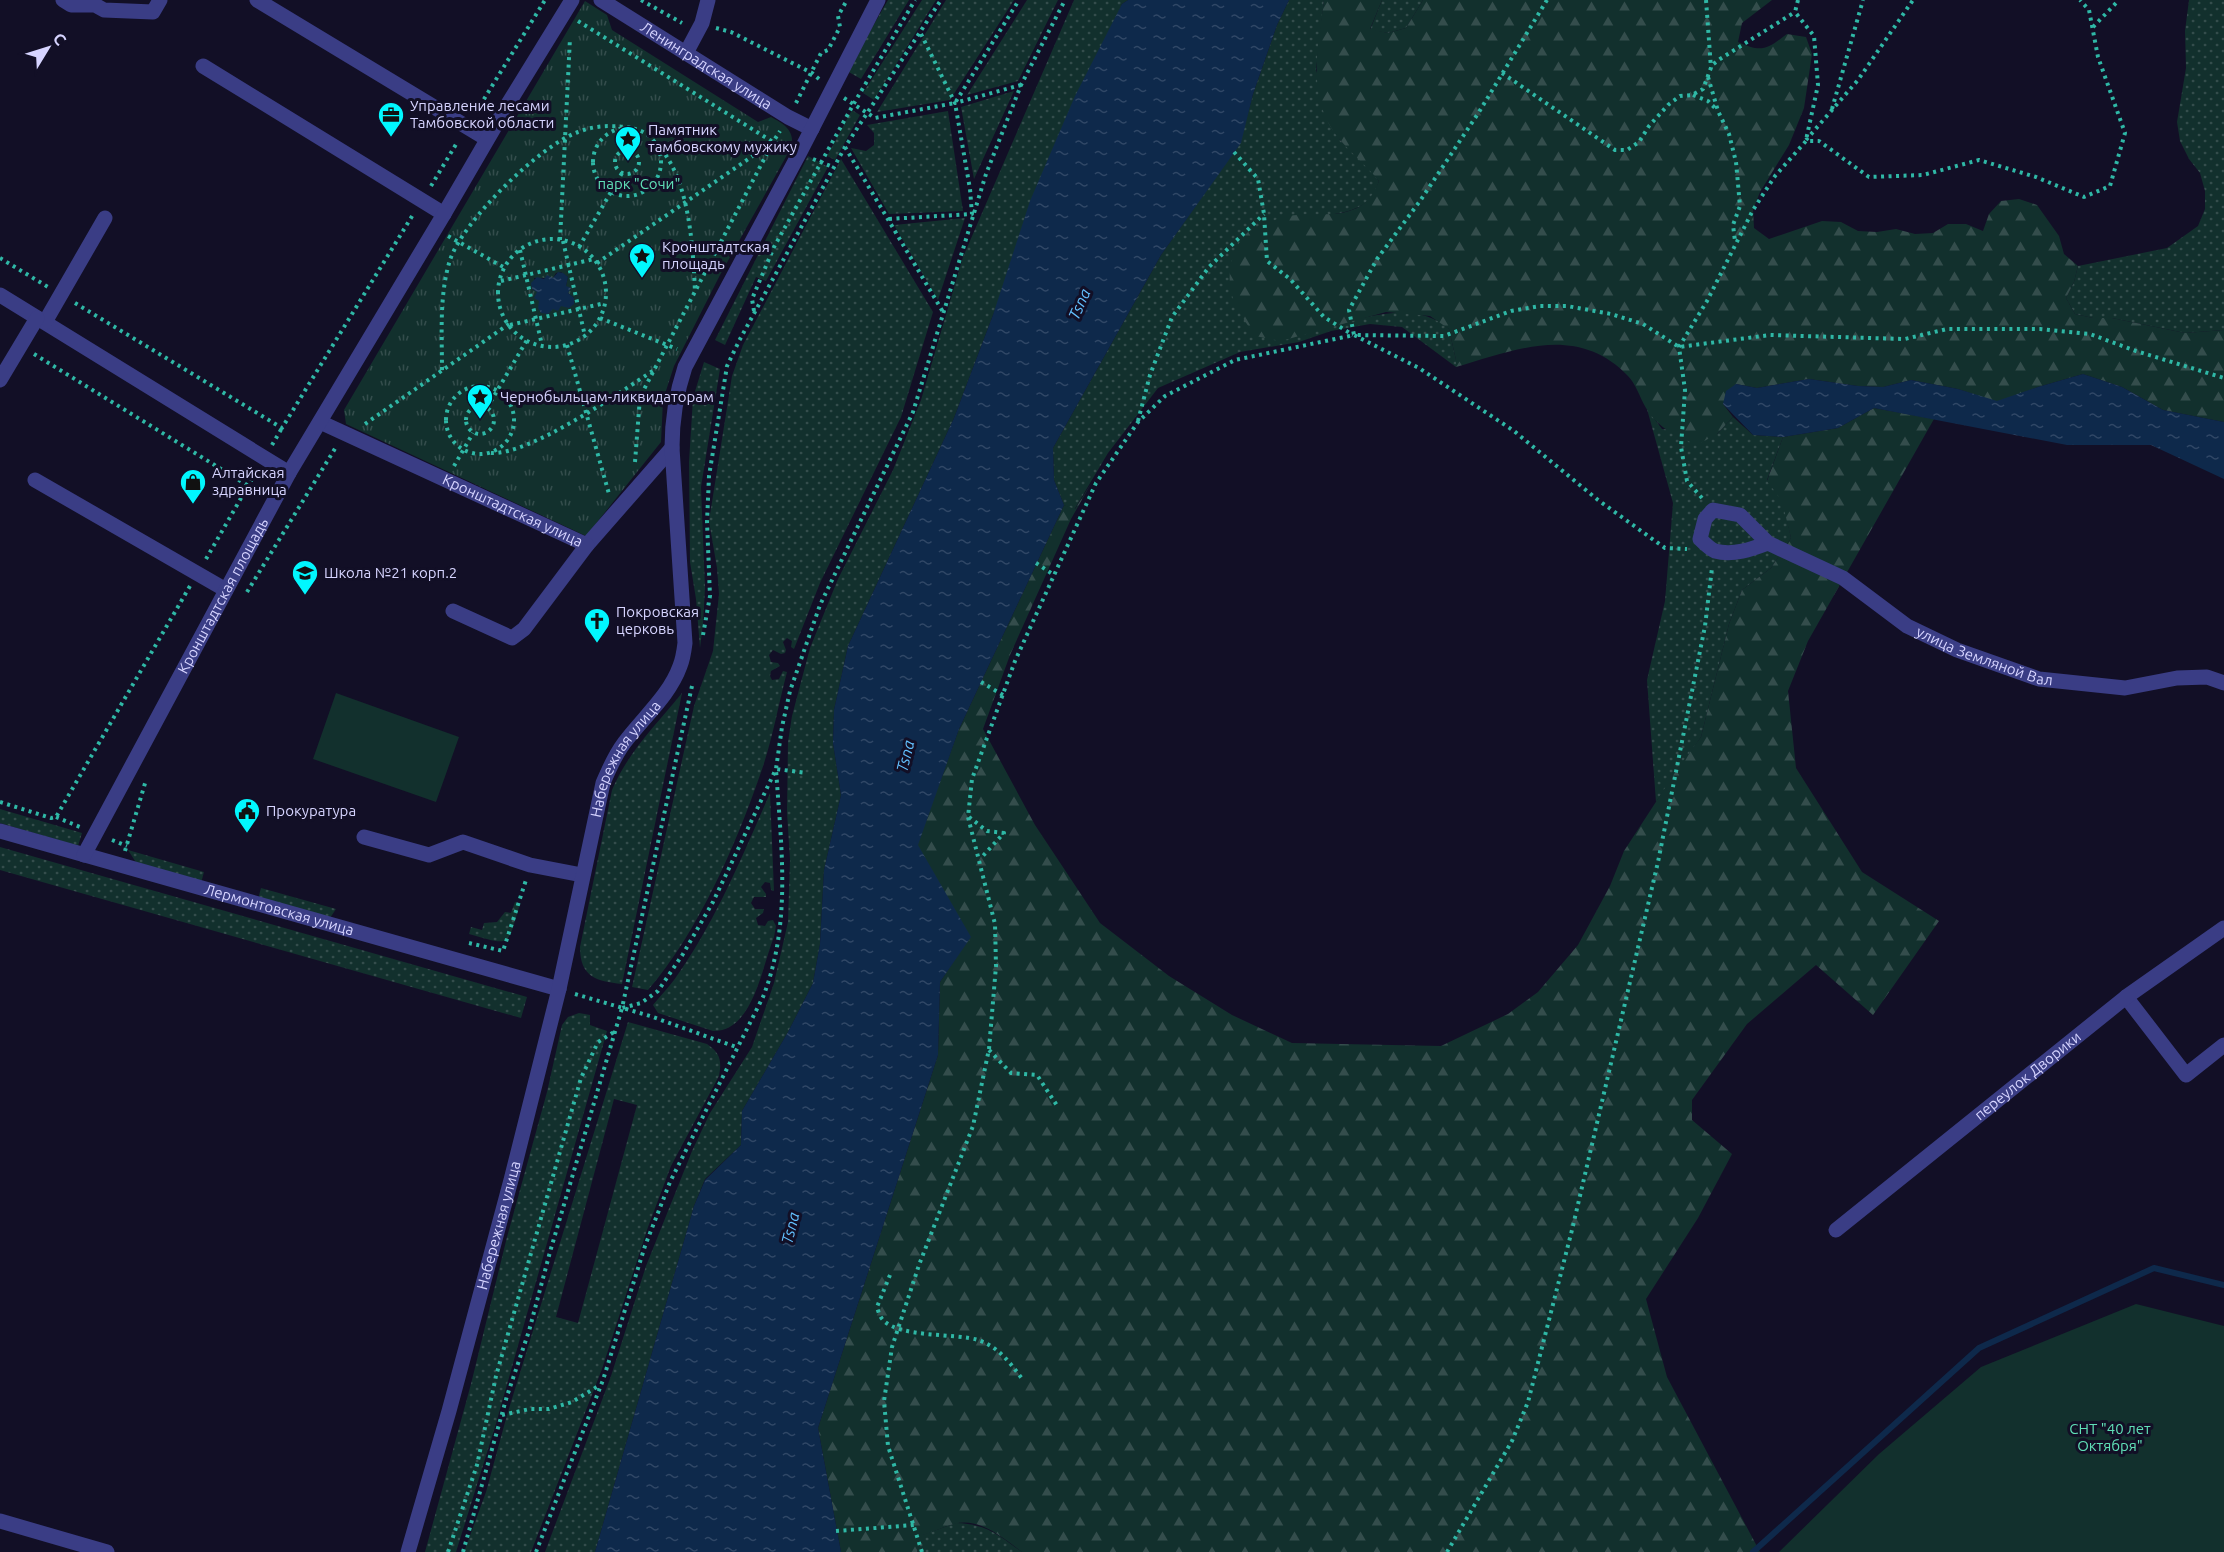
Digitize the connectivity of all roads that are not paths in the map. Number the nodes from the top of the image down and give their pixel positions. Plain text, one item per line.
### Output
1 (63, 0) edge
2 (160, 0) edge
3 (257, 0) edge
4 (601, 0) edge
5 (708, 0) edge
6 (878, 0) edge
7 (569, 6) edge
8 (686, 53) junction
9 (203, 66) dead end
10 (812, 129) junction
11 (487, 139) junction
12 (444, 214) junction
13 (105, 219) dead end
14 (0, 295) edge
15 (41, 320) junction
16 (0, 380) edge
17 (320, 422) junction
18 (672, 448) junction
19 (289, 473) junction
20 (35, 480) dead end
21 (1768, 543) junction
22 (587, 545) junction
23 (226, 590) junction
24 (453, 611) dead end
25 (2224, 683) edge
26 (0, 831) edge
27 (364, 837) dead end
28 (84, 855) junction
29 (582, 875) junction
30 (2224, 928) edge
31 (559, 989) junction
32 (2126, 997) junction
33 (2224, 1045) edge
34 (1836, 1230) dead end
35 (0, 1521) edge
36 (106, 1552) edge
37 (408, 1552) edge

1 - 2 street
3 - 11 street
4 - 8 street, Ленинградская улица
5 - 8 street
6 - 10 street, Набережная улица
7 - 11 street, Кронштадтская площадь
8 - 10 street, Ленинградская улица
9 - 12 street
10 - 18 street, Набережная улица
11 - 12 street, Кронштадтская площадь
12 - 17 street, Кронштадтская площадь
13 - 15 street
14 - 15 street
15 - 16 street
15 - 19 street
17 - 19 street, Кронштадтская площадь
17 - 22 street, Кронштадтская улица
18 - 22 street, Кронштадтская улица
18 - 29 street, Набережная улица
19 - 23 street, Кронштадтская площадь
20 - 23 street
21 - 21 street, улица Земляной Вал
21 - 25 street, улица Земляной Вал
22 - 24 street
23 - 28 street, Кронштадтская площадь
26 - 28 street, Лермонтовская улица
27 - 29 street
28 - 31 street, Лермонтовская улица
29 - 31 street, Набережная улица
30 - 32 street, переулок Дворики
31 - 37 street, Набережная улица
32 - 33 street
32 - 34 street, переулок Дворики
35 - 36 street

